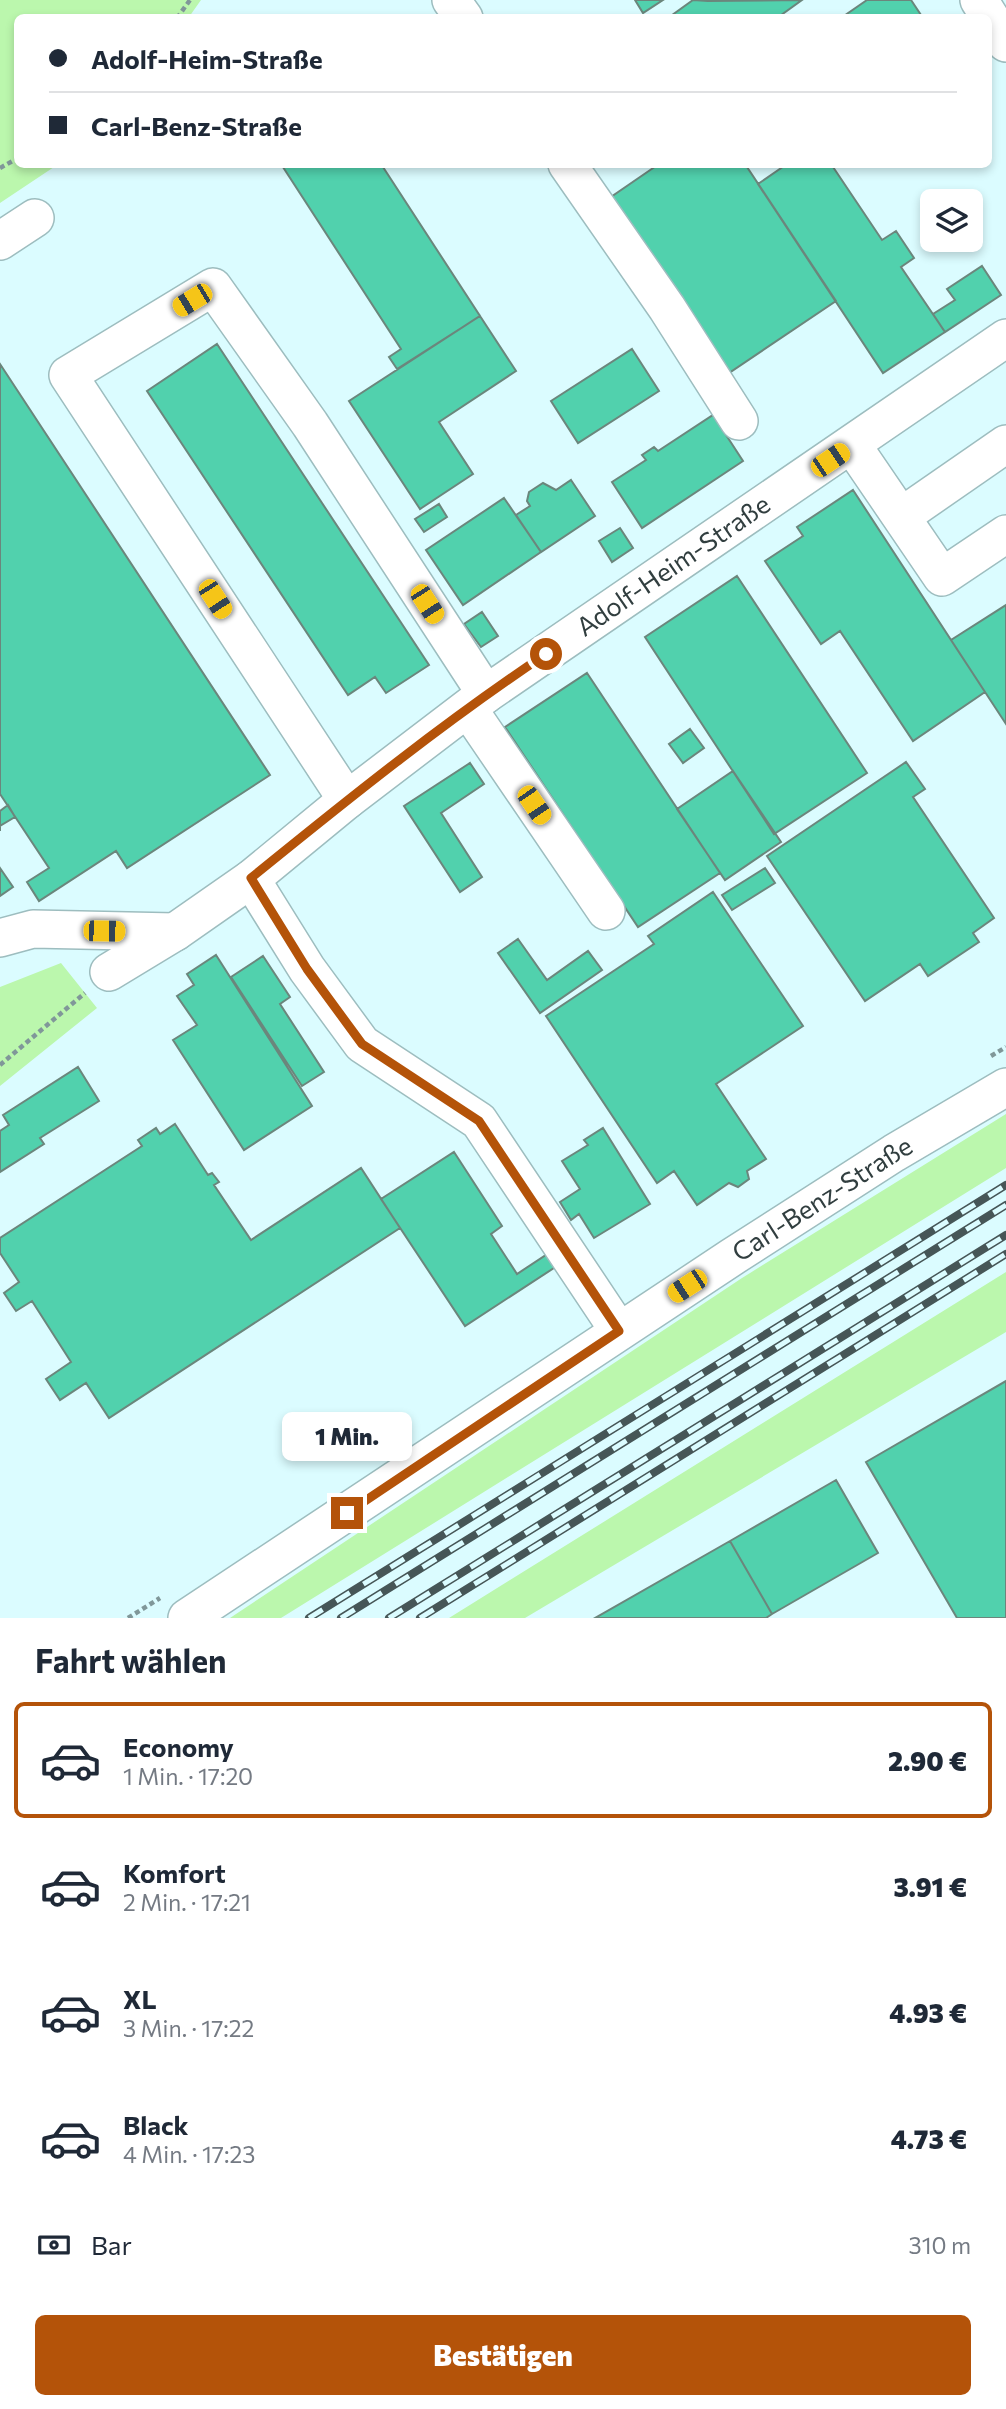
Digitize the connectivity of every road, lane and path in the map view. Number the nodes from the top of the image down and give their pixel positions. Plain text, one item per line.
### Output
1 (992, 21) edge
2 (1006, 43) edge
3 (569, 168) edge
4 (35, 218) dead end
5 (0, 241) edge
6 (1006, 338) edge
7 (739, 421) dead end
8 (1006, 444) edge
9 (852, 445) junction
10 (902, 516) junction
11 (1006, 534) edge
12 (477, 702) junction
13 (347, 800) junction
14 (251, 878) junction
15 (606, 911) dead end
16 (175, 932) junction
17 (0, 938) edge
18 (109, 972) joint
19 (0, 1065) edge
20 (1006, 1087) edge
21 (619, 1331) junction
22 (187, 1618) edge

1 - 2 street
3 - 7 street
4 - 5 street
6 - 9 street, Adolf-Heim-Straße
8 - 10 street
9 - 10 street
9 - 12 street, Adolf-Heim-Straße
10 - 11 street
12 - 13 street, Adolf-Heim-Straße
12 - 13 street
12 - 15 street
13 - 14 street, Adolf-Heim-Straße
14 - 16 street, Adolf-Heim-Straße
14 - 21 street
16 - 17 street
16 - 18 street, Adolf-Heim-Straße
18 - 19 path
20 - 21 street, Carl-Benz-Straße
21 - 22 street, Carl-Benz-Straße

